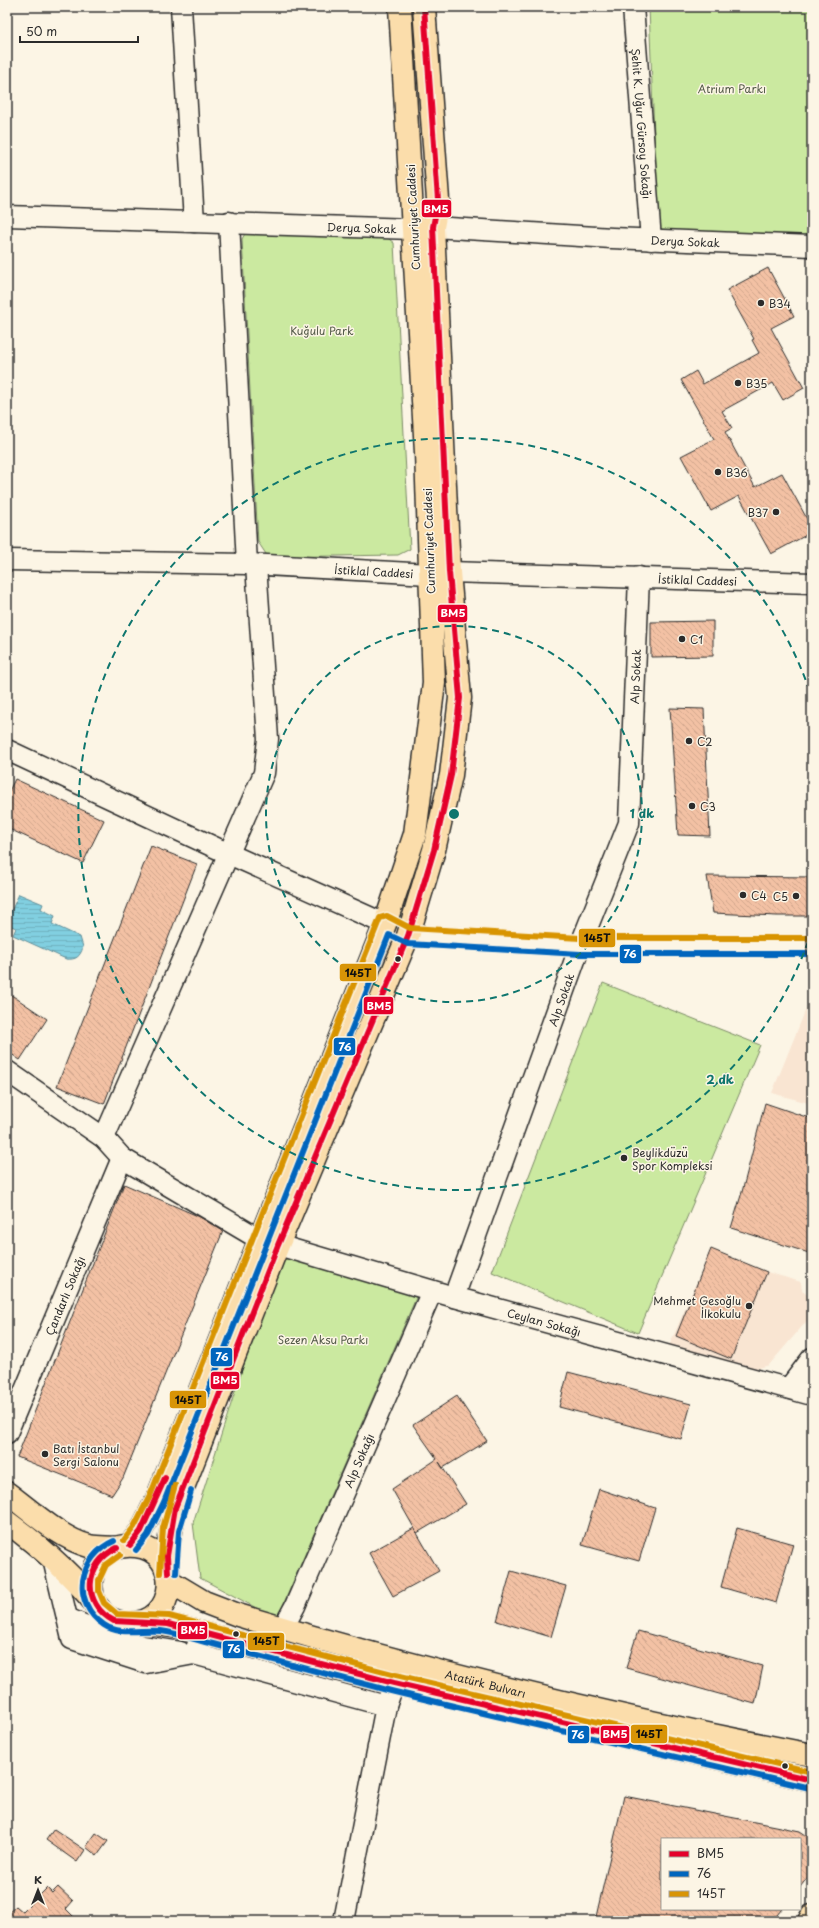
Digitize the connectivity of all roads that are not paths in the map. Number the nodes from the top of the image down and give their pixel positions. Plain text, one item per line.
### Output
1 (181, 7) edge
2 (400, 7) edge
3 (424, 7) edge
4 (633, 7) edge
5 (7, 216) edge
6 (194, 222) junction
7 (229, 222) junction
8 (423, 228) junction
9 (651, 240) junction
10 (812, 246) edge
11 (7, 560) edge
12 (252, 564) junction
13 (440, 573) junction
14 (639, 577) junction
15 (812, 583) edge
16 (7, 750) edge
17 (229, 854) junction
18 (385, 924) junction
19 (408, 936) junction
20 (580, 946) junction
21 (812, 946) edge
22 (7, 1071) edge
23 (104, 1138) junction
24 (122, 1158) junction
25 (268, 1242) junction
26 (432, 1291) junction
27 (454, 1297) junction
28 (812, 1358) edge
29 (789, 1388) junction
30 (812, 1395) edge
31 (7, 1434) edge
32 (7, 1493) edge
33 (7, 1522) edge
34 (123, 1546) junction
35 (53, 1559) junction
36 (168, 1577) junction
37 (95, 1604) junction
38 (144, 1622) junction
39 (283, 1628) junction
40 (202, 1633) junction
41 (194, 1654) junction
42 (394, 1683) junction
43 (386, 1706) junction
44 (812, 1755) edge
45 (812, 1780) edge
46 (812, 1916) edge
47 (344, 1921) edge
48 (808, 1921) edge

1 - 6 street
2 - 8 main road, Cumhuriyet Caddesi
3 - 8 main road, Cumhuriyet Caddesi
4 - 9 street, Şehit K. Uğur Gürsoy Sokağı
5 - 6 street, Derya Sokak
6 - 7 street, Derya Sokak
7 - 8 street, Derya Sokak
7 - 12 street
8 - 9 street, Derya Sokak
8 - 13 main road, Cumhuriyet Caddesi
9 - 10 street, Derya Sokak
11 - 12 street, İstiklal Caddesi
12 - 13 street, İstiklal Caddesi
12 - 17 street
13 - 14 street, İstiklal Caddesi
13 - 18 main road, Cumhuriyet Caddesi
13 - 19 main road, Cumhuriyet Caddesi
14 - 15 street, İstiklal Caddesi
14 - 20 street, Alp Sokak
16 - 17 street
17 - 18 street
17 - 23 street
18 - 19 main road
18 - 25 main road, Cumhuriyet Caddesi
19 - 20 street
19 - 25 main road, Cumhuriyet Caddesi
20 - 21 street
20 - 27 street, Alp Sokak
22 - 23 street, Ceylan Sokağı
23 - 24 street, Ceylan Sokağı
24 - 25 street, Ceylan Sokağı
24 - 31 street, Çandarlı Sokağı
25 - 26 street, Ceylan Sokağı
25 - 34 main road, Cumhuriyet Caddesi
25 - 36 main road, Cumhuriyet Caddesi
26 - 27 street, Ceylan Sokağı
26 - 39 street, Alp Sokağı
27 - 29 street, Ceylan Sokağı
28 - 29 street
29 - 30 street, Ceylan Sokağı
32 - 34 main road
33 - 35 main road
34 - 36 main road
34 - 37 main road
35 - 37 main road
35 - 41 street
36 - 38 main road
36 - 39 main road, Atatürk Bulvarı
37 - 38 main road
38 - 40 main road, Atatürk Bulvarı
39 - 44 main road, Atatürk Bulvarı
40 - 41 street
40 - 42 main road, Atatürk Bulvarı
41 - 43 street
42 - 43 street
42 - 45 main road, Atatürk Bulvarı
43 - 47 street
46 - 48 main road

